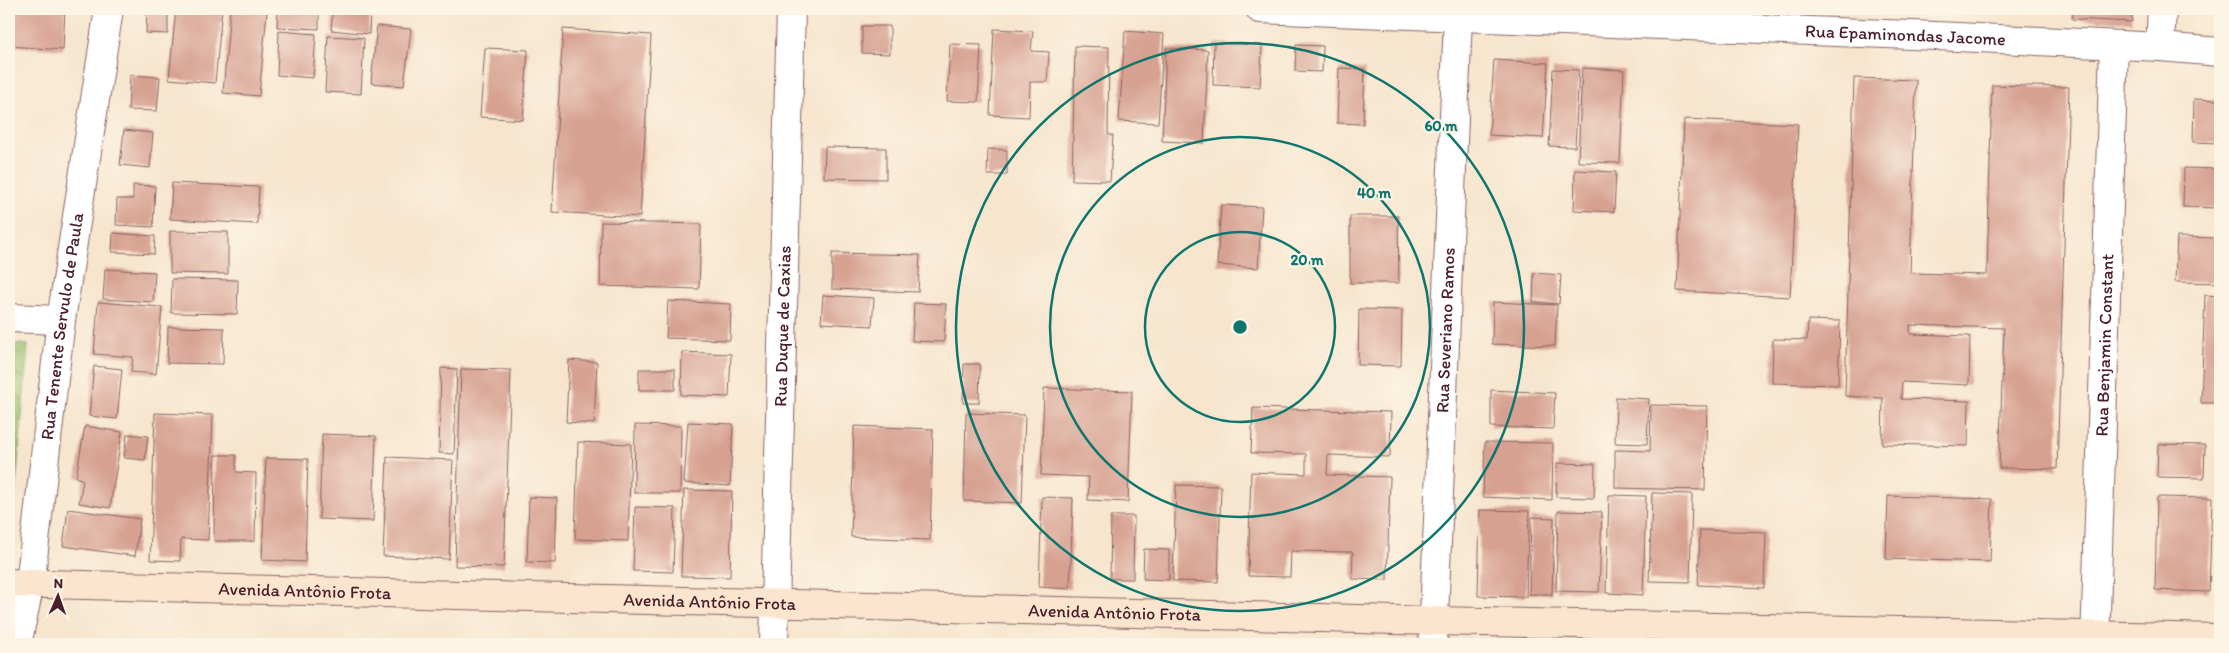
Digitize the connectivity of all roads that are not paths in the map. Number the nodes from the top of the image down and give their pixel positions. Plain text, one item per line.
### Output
1 (109, 9) edge
2 (791, 9) edge
3 (1260, 9) edge
4 (2162, 9) edge
5 (1458, 17) junction
6 (2114, 46) junction
7 (2160, 47) junction
8 (2220, 52) edge
9 (9, 318) edge
10 (61, 320) junction
11 (19, 584) edge
12 (774, 604) junction
13 (1434, 632) edge
14 (2220, 638) edge
15 (2095, 640) edge
16 (17, 644) edge
17 (774, 644) edge

1 - 10 street, Rua Tenente Servulo de Paula
2 - 12 street, Rua Duque de Caxias
3 - 5 street, Rua Epaminondas Jacome
4 - 7 street
5 - 6 street, Rua Epaminondas Jacome
5 - 13 street, Rua Severiano Ramos
6 - 7 street, Rua Epaminondas Jacome
6 - 15 street, Rua Benjamin Constant
7 - 8 street, Rua Epaminondas Jacome
9 - 10 street
10 - 11 street, Rua Tenente Servulo de Paula
11 - 12 main road, Avenida Antônio Frota
11 - 16 street, Rua Tenente Servulo de Paula
12 - 13 main road, Avenida Antônio Frota
12 - 17 street, Rua Duque de Caxias
13 - 15 main road, Avenida Antônio Frota
14 - 15 main road, Avenida Antônio Frota

